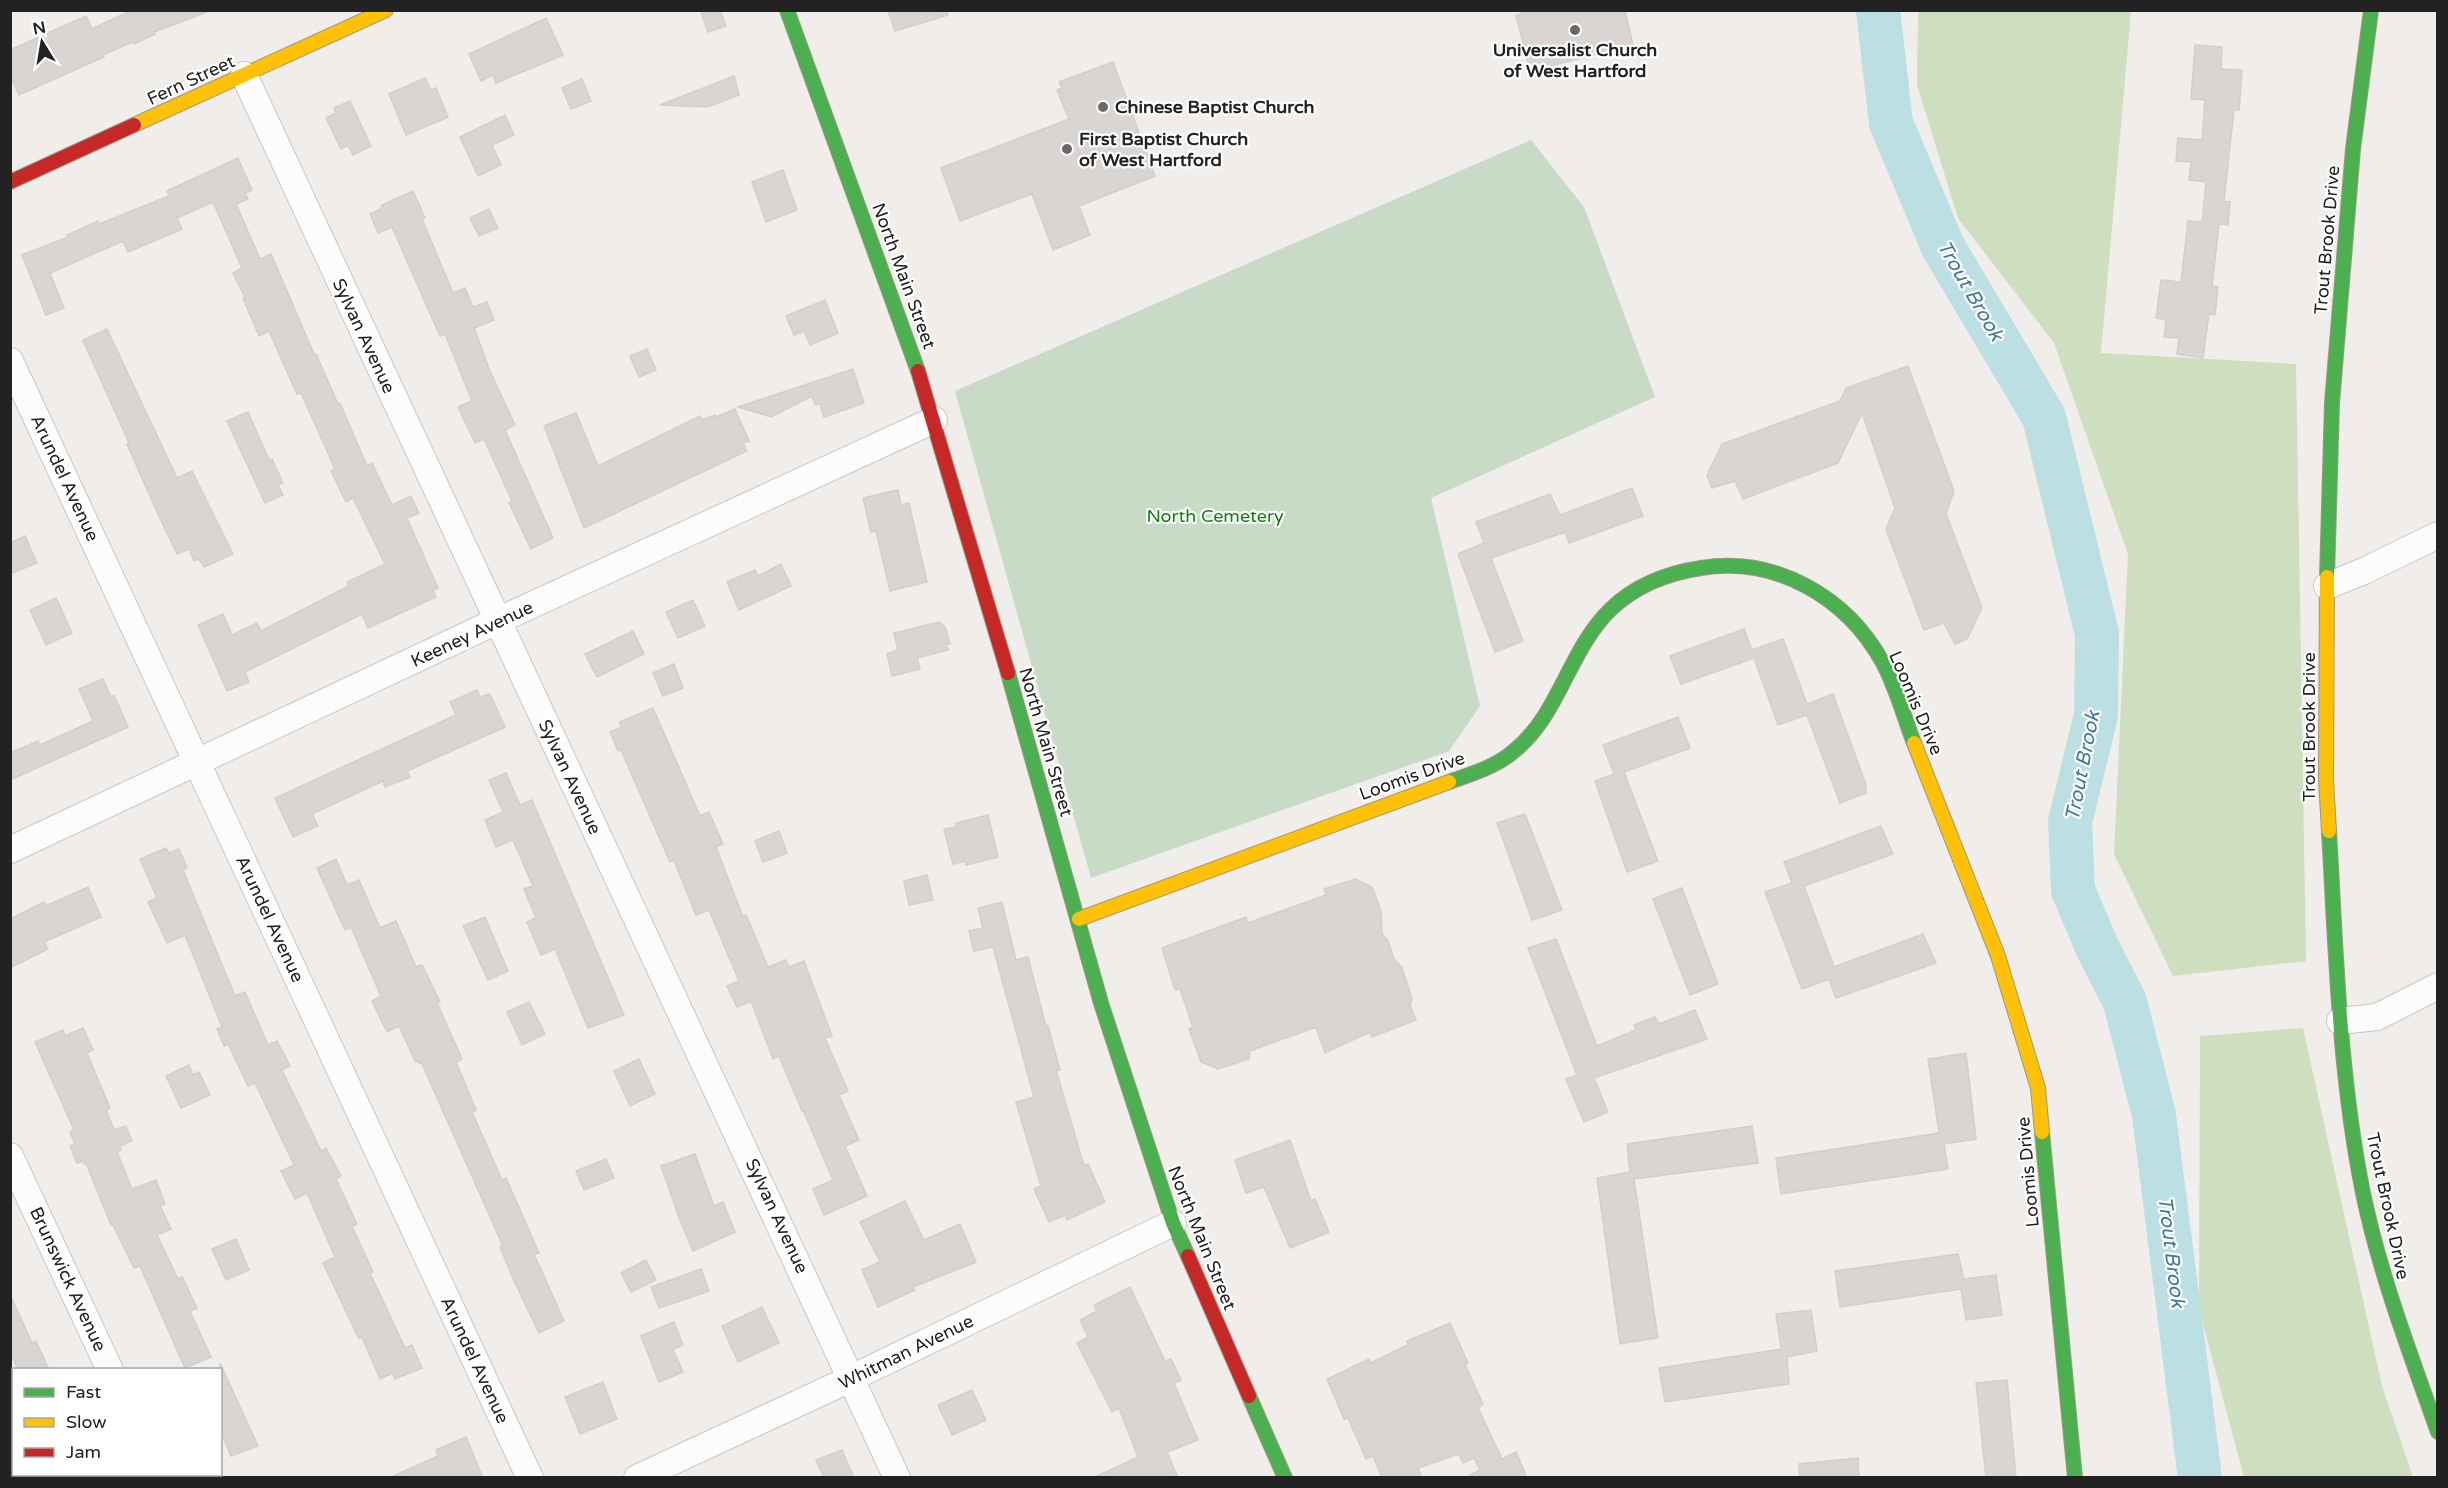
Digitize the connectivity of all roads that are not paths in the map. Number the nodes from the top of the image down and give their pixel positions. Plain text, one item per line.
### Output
1 (386, 10) edge
2 (787, 10) edge
3 (2371, 10) edge
4 (244, 75) junction
5 (10, 182) edge
6 (10, 361) edge
7 (934, 420) junction
8 (2438, 535) edge
9 (2327, 586) junction
10 (496, 621) junction
11 (198, 763) junction
12 (10, 850) edge
13 (1078, 919) junction
14 (2438, 986) edge
15 (2340, 1021) junction
16 (10, 1156) edge
17 (1173, 1223) junction
18 (109, 1368) edge
19 (852, 1377) junction
20 (2438, 1432) edge
21 (530, 1478) edge
22 (637, 1478) edge
23 (897, 1478) edge
24 (1285, 1478) edge
25 (2075, 1478) edge

1 - 4 main road, Fern Street
2 - 7 main road, North Main Street
3 - 9 main road, Trout Brook Drive
4 - 5 main road, Fern Street
4 - 10 street, Sylvan Avenue
6 - 11 street, Arundel Avenue
7 - 10 street, Keeney Avenue
7 - 13 main road, North Main Street
8 - 9 street
9 - 15 main road, Trout Brook Drive
10 - 11 street, Keeney Avenue
10 - 19 street, Sylvan Avenue
11 - 12 street, Keeney Avenue
11 - 21 street, Arundel Avenue
13 - 17 main road, North Main Street
13 - 25 main road, Loomis Drive
14 - 15 street
15 - 20 main road, Trout Brook Drive
16 - 18 street, Brunswick Avenue
17 - 19 street, Whitman Avenue
17 - 24 main road, North Main Street
19 - 22 street, Whitman Avenue
19 - 23 street, Sylvan Avenue

